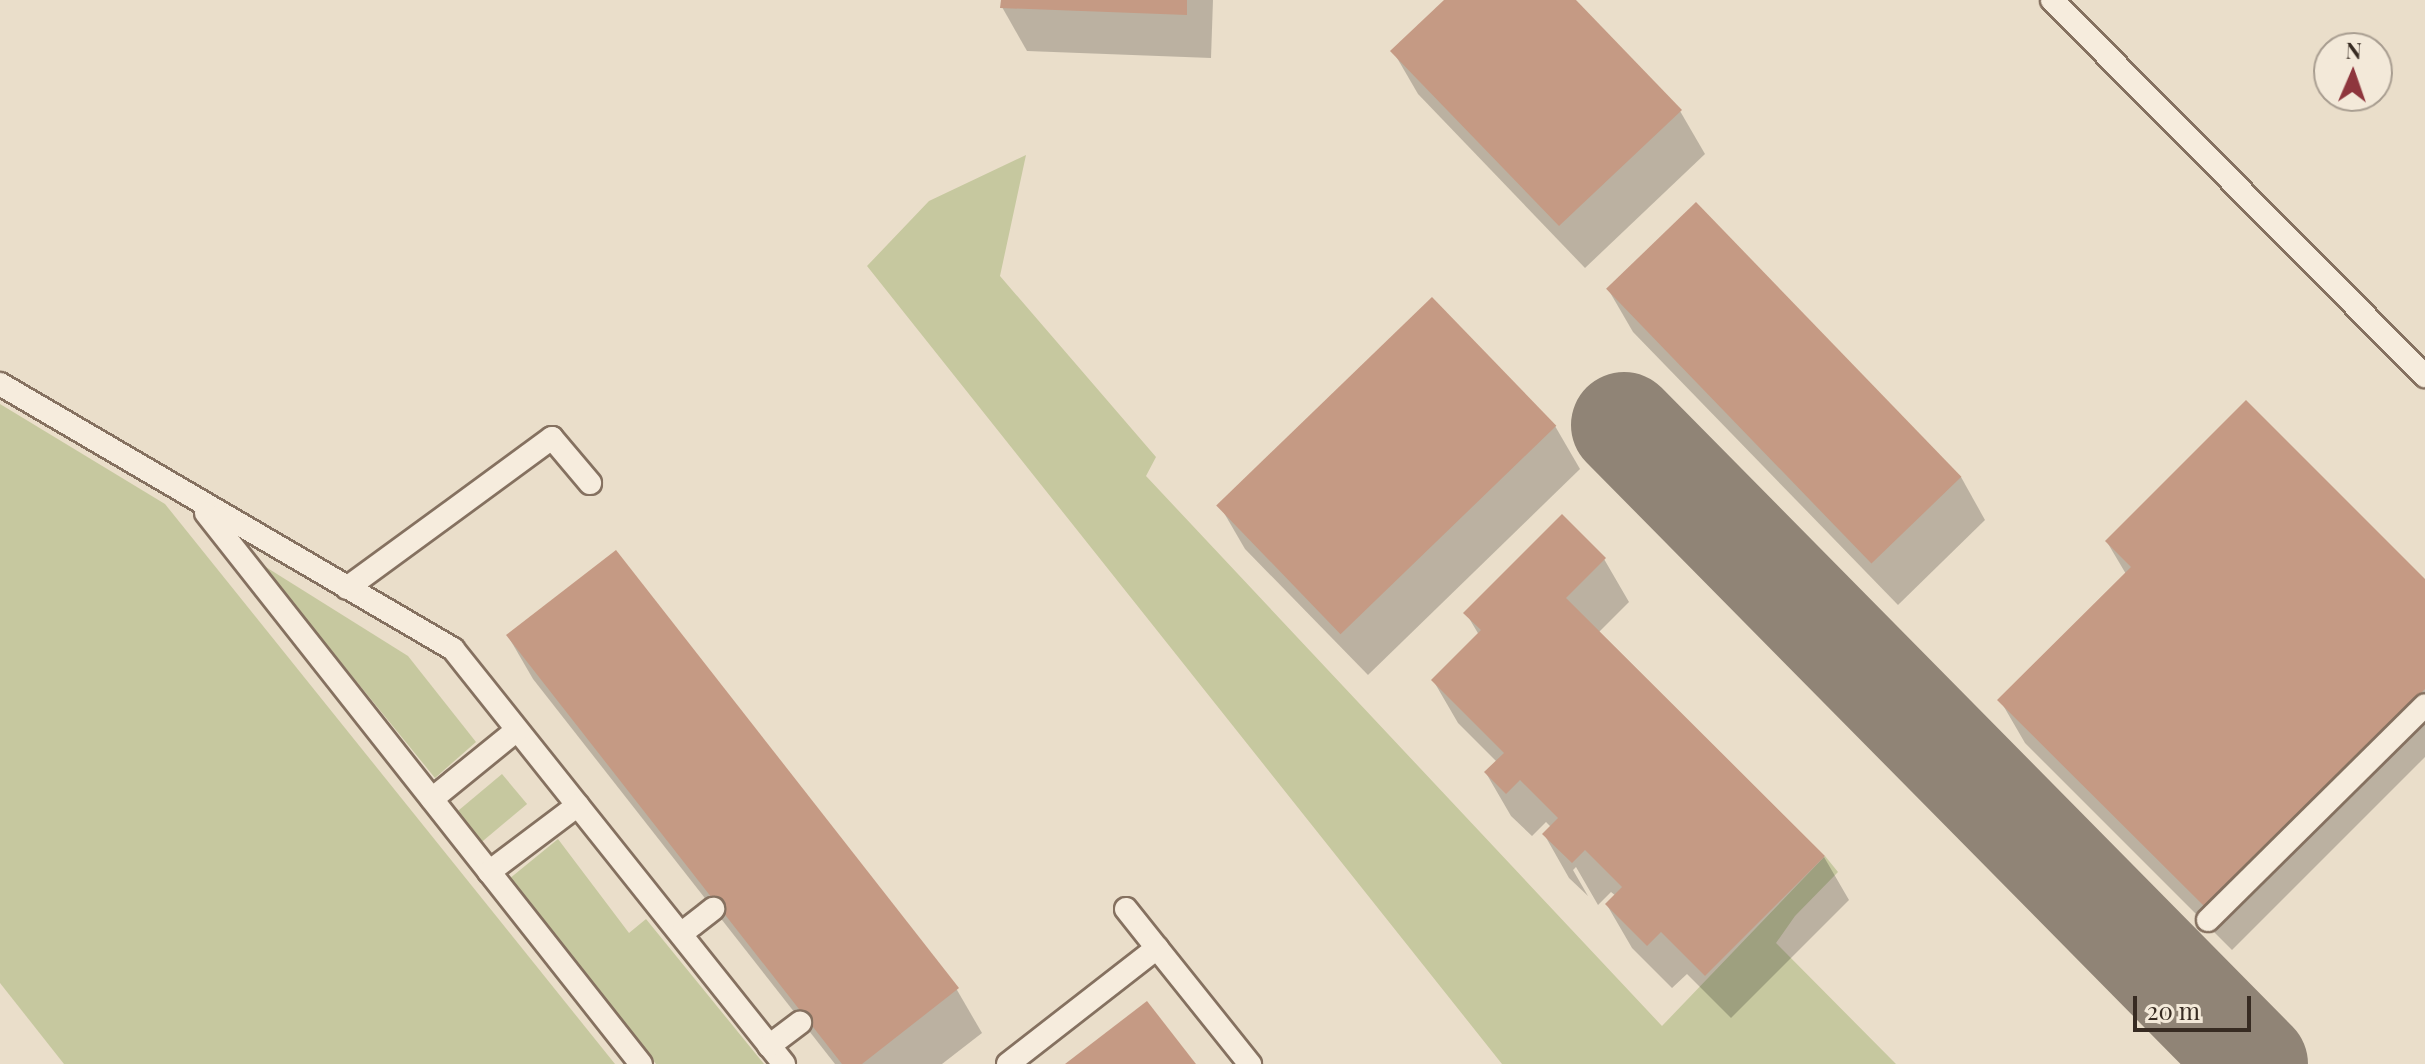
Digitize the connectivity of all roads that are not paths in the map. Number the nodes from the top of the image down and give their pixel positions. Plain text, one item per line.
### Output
1 (2052, 0) edge
2 (2425, 376) edge
3 (0, 384) edge
4 (590, 483) dead end
5 (198, 502) junction
6 (347, 588) junction
7 (2425, 705) edge
8 (517, 730) junction
9 (432, 799) junction
10 (578, 805) junction
11 (489, 872) junction
12 (713, 909) dead end
13 (1126, 909) dead end
14 (2208, 920) dead end
15 (681, 934) junction
16 (1157, 948) junction
17 (800, 1023) dead end
18 (769, 1046) junction
19 (641, 1064) edge
20 (784, 1064) edge
21 (1008, 1064) edge
22 (1250, 1064) edge

1 - 2 lane
3 - 5 lane
4 - 6 lane
5 - 6 lane
5 - 9 lane
6 - 8 lane
7 - 14 lane
8 - 9 lane
8 - 10 lane
9 - 11 lane
10 - 11 lane
10 - 15 lane
11 - 19 lane
12 - 15 lane
13 - 16 lane
15 - 18 lane
16 - 21 lane
16 - 22 lane
17 - 18 lane
18 - 20 lane

